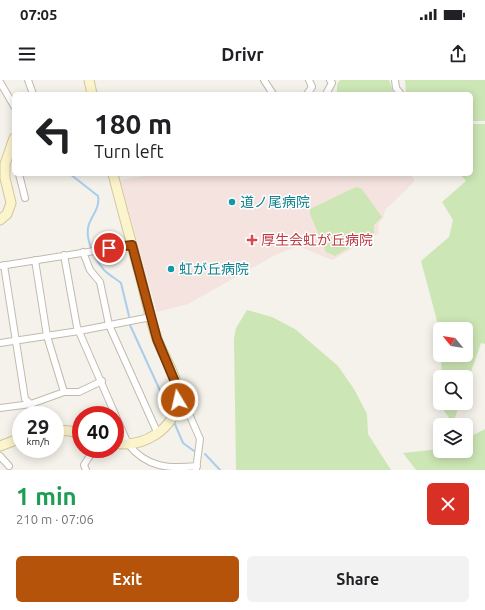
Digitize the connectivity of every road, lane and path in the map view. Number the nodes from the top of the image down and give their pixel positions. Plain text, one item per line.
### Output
1 (28, 80) edge
2 (88, 80) edge
3 (264, 80) edge
4 (309, 80) edge
5 (330, 80) edge
6 (395, 80) edge
7 (0, 82) edge
8 (31, 92) edge
9 (91, 92) edge
10 (272, 92) edge
11 (308, 92) edge
12 (327, 92) edge
13 (399, 92) edge
14 (12, 103) edge
15 (12, 144) edge
16 (20, 176) edge
17 (114, 176) edge
18 (25, 198) dead end
19 (0, 220) edge
20 (132, 245) junction
21 (86, 251) junction
22 (64, 255) junction
23 (35, 260) junction
24 (2, 265) edge
25 (151, 318) junction
26 (109, 325) junction
27 (80, 331) junction
28 (47, 336) junction
29 (16, 341) junction
30 (0, 343) edge
31 (102, 381) junction
32 (64, 392) junction
33 (178, 394) junction
34 (31, 404) junction
35 (0, 408) edge
36 (158, 434) junction
37 (12, 441) edge
38 (124, 444) edge
39 (128, 444) junction
40 (0, 446) edge
41 (0, 456) edge
42 (88, 458) edge
43 (9, 466) dead end
44 (196, 468) edge
45 (86, 470) edge

1 - 8 street
2 - 9 street
3 - 10 street
4 - 11 street
5 - 12 street
6 - 13 street
7 - 14 street
15 - 19 street
16 - 18 street
17 - 20 street
20 - 21 street
20 - 25 street
21 - 22 street
21 - 26 street
22 - 23 street
22 - 27 street
23 - 24 street
23 - 28 street
24 - 29 street
25 - 26 street
25 - 33 street
26 - 27 street
26 - 36 street
27 - 28 street
27 - 31 street
28 - 29 street
28 - 32 street
29 - 30 street
29 - 34 street
31 - 32 street
31 - 39 street
32 - 34 street
33 - 36 street
33 - 44 street
34 - 35 street
36 - 39 street
37 - 40 street
38 - 39 street
39 - 44 street
41 - 43 street
42 - 45 street

